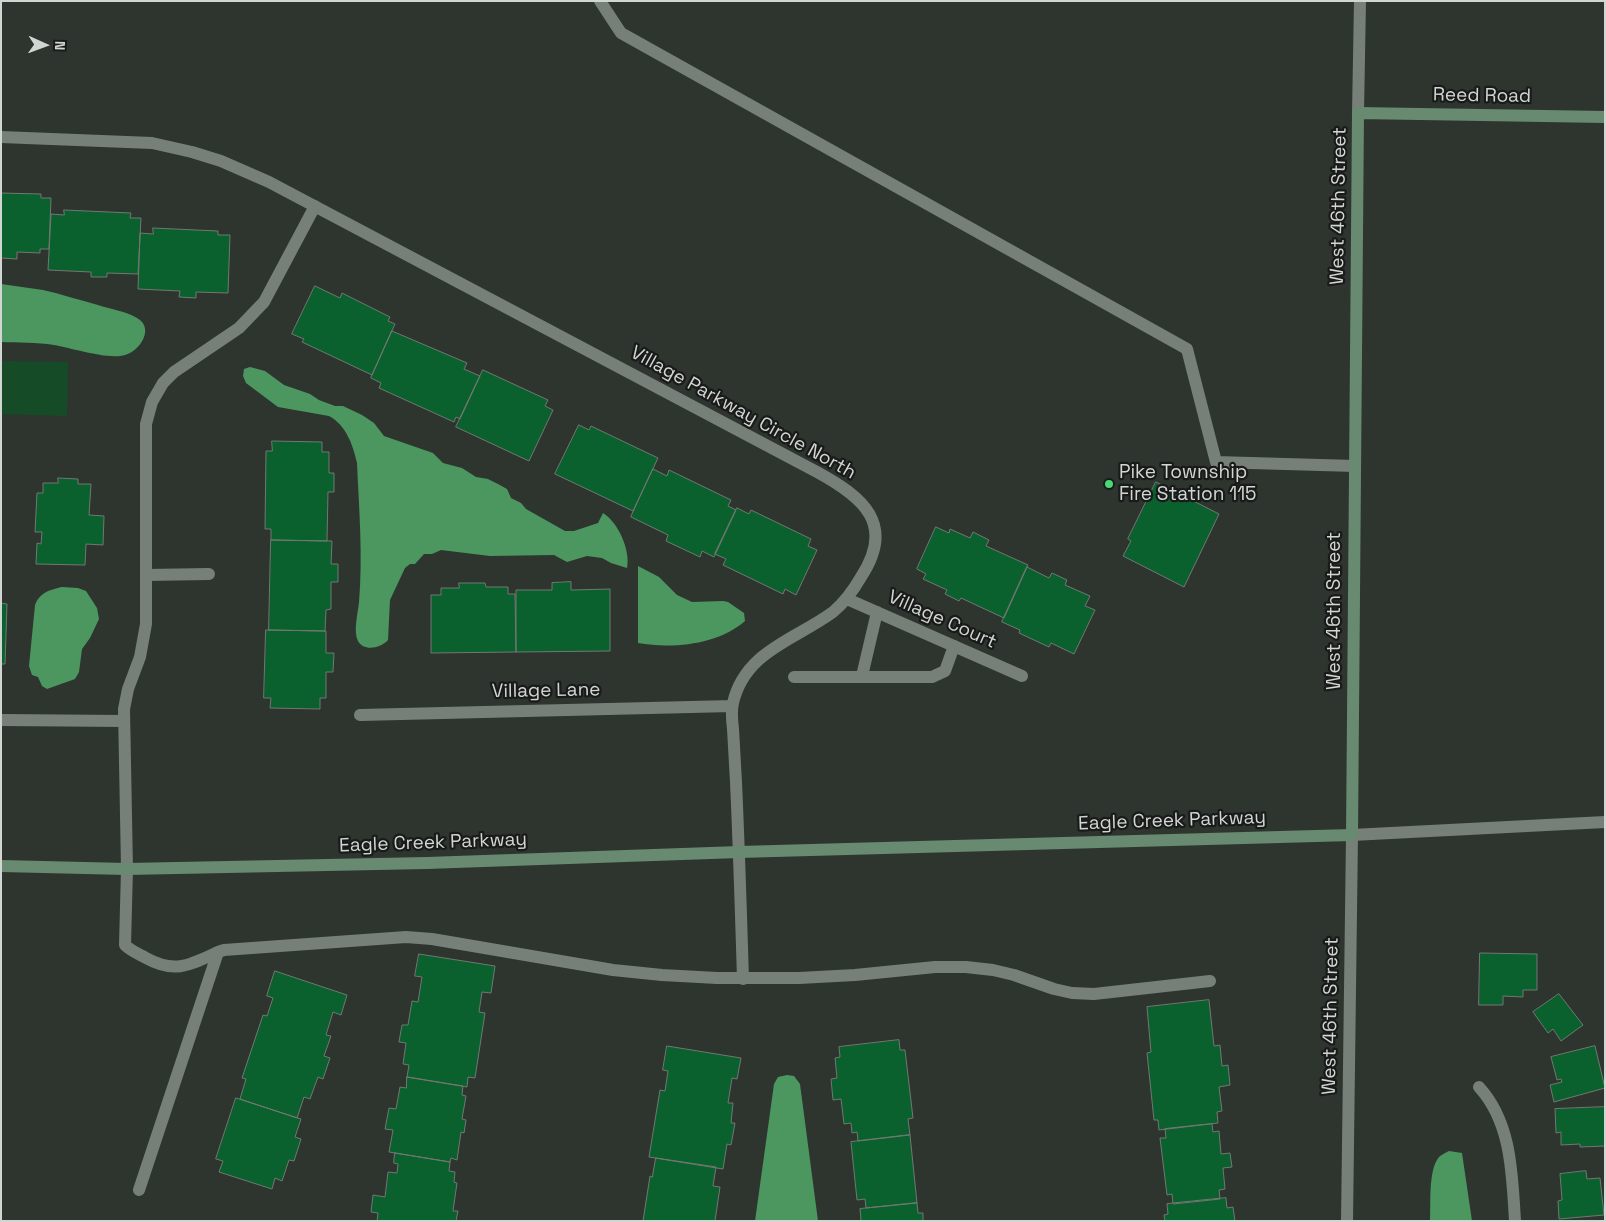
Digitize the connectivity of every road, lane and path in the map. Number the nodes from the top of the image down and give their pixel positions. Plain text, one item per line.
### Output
1 (600, 1) edge
2 (1360, 1) edge
3 (1358, 113) junction
4 (1605, 117) edge
5 (1, 137) edge
6 (315, 206) junction
7 (1355, 466) junction
8 (209, 574) dead end
9 (146, 575) junction
10 (847, 599) junction
11 (877, 612) junction
12 (954, 646) junction
13 (862, 676) junction
14 (1022, 676) dead end
15 (794, 677) dead end
16 (732, 706) junction
17 (360, 715) dead end
18 (1, 720) edge
19 (124, 721) junction
20 (1605, 822) edge
21 (1352, 835) junction
22 (739, 852) junction
23 (1, 866) edge
24 (127, 869) junction
25 (218, 952) junction
26 (743, 979) junction
27 (1210, 981) dead end
28 (1479, 1087) dead end
29 (138, 1190) dead end
30 (1347, 1221) edge
31 (1515, 1221) edge

1 - 7 street
2 - 3 street, West 46th Street
3 - 4 main road, Reed Road
3 - 7 main road, West 46th Street
5 - 6 street, Village Parkway Circle North
6 - 9 street
6 - 10 street, Village Parkway Circle North
7 - 21 main road, West 46th Street
8 - 9 street
9 - 19 street
10 - 11 street, Village Court
10 - 16 street, Village Parkway Circle North
11 - 12 street, Village Court
11 - 13 street
12 - 13 street
12 - 14 street, Village Court
13 - 15 street
16 - 17 street, Village Lane
16 - 22 street, Village Parkway Circle North
18 - 19 street
19 - 24 street
20 - 21 street, Eagle Creek Parkway
21 - 22 main road, Eagle Creek Parkway
21 - 30 street, West 46th Street
22 - 24 main road, Eagle Creek Parkway
22 - 26 street
23 - 24 main road, Eagle Creek Parkway
24 - 25 street
25 - 26 street
25 - 29 street
26 - 27 street
28 - 31 street

